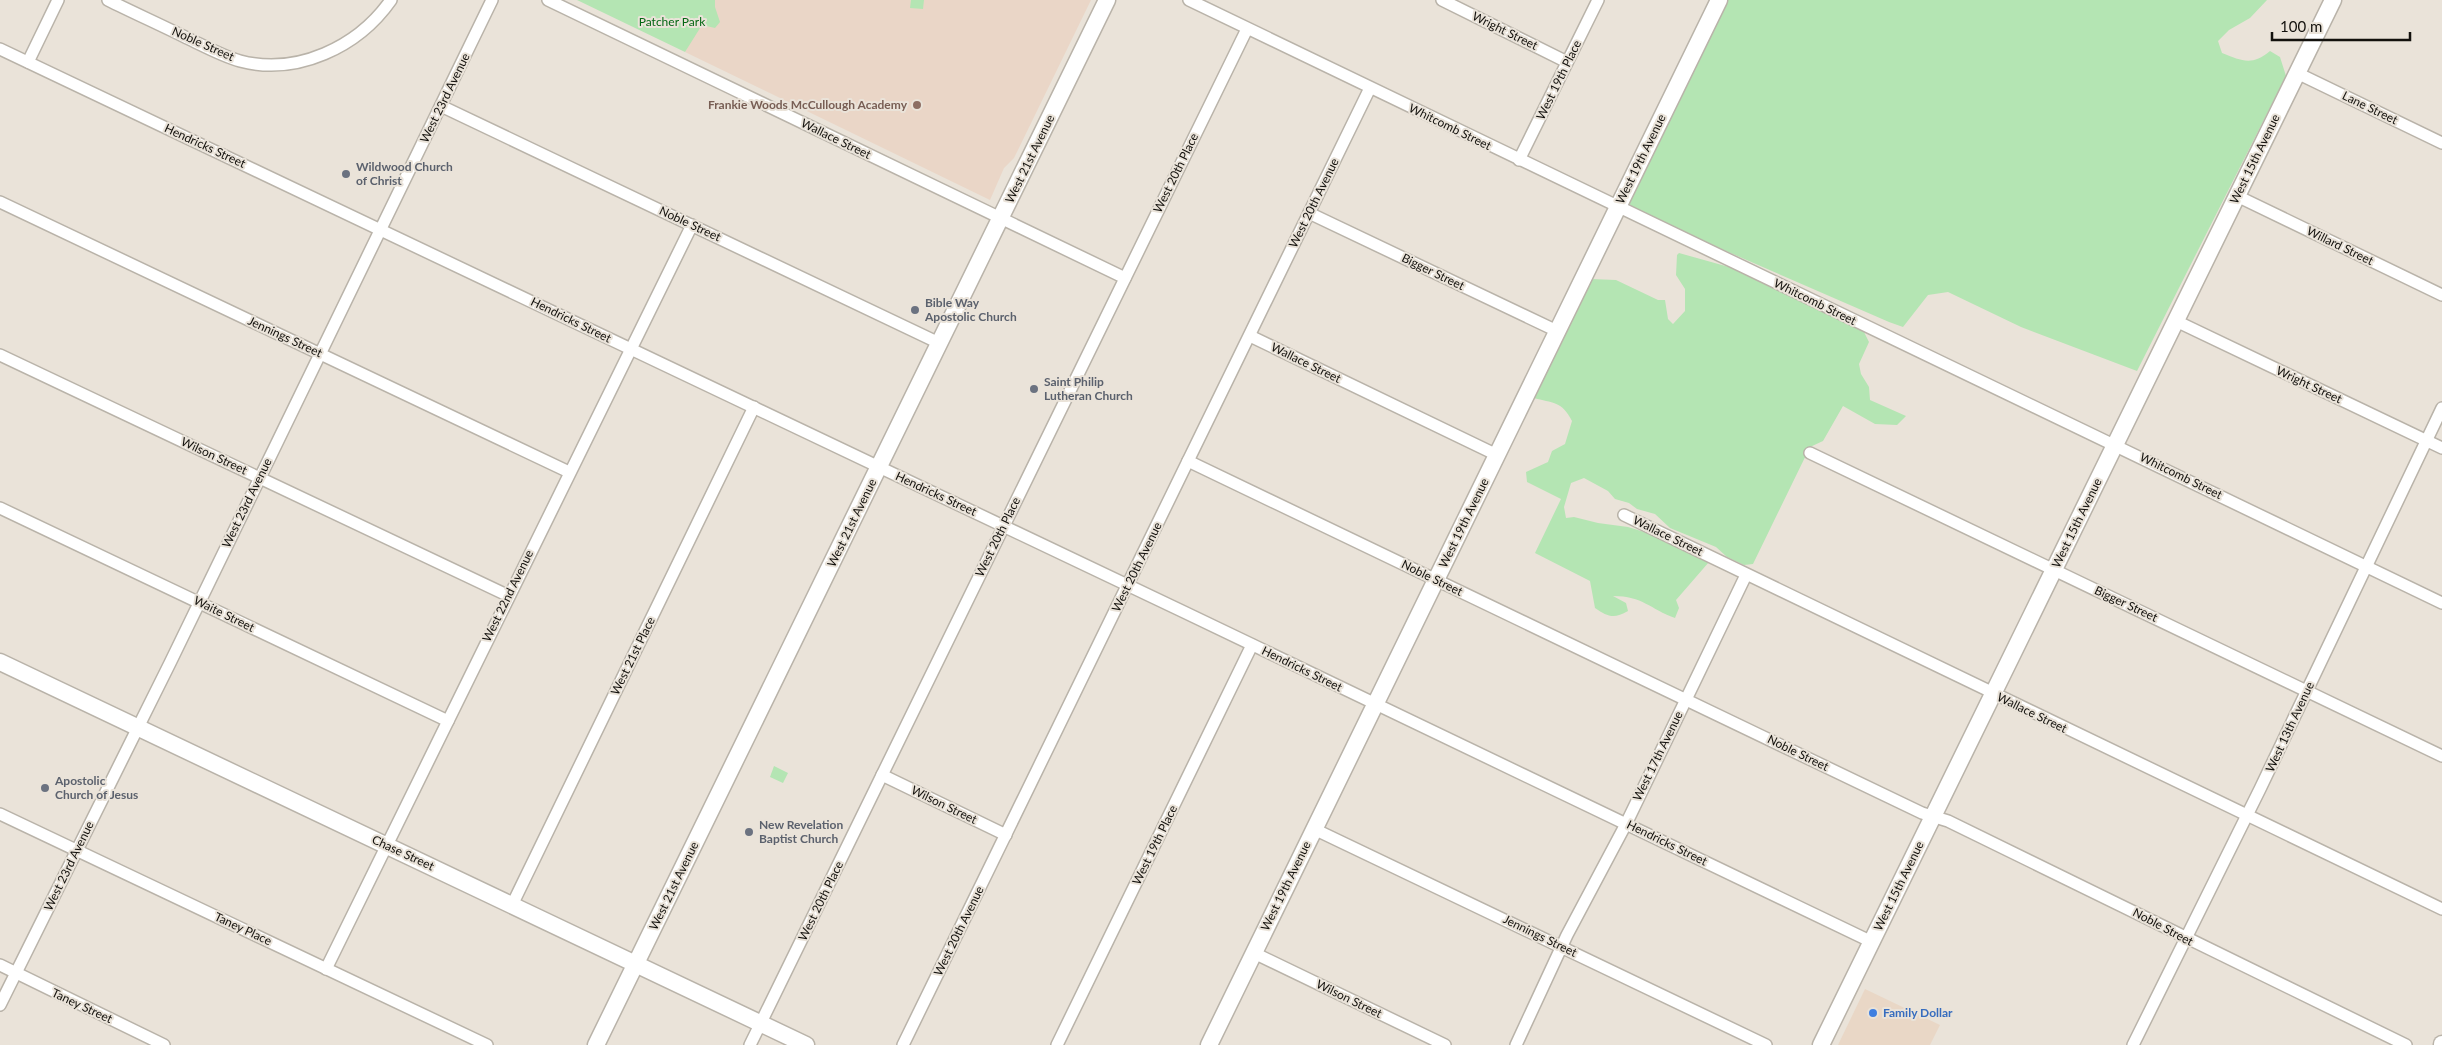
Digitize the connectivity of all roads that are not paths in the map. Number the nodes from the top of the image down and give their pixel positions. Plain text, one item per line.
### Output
1 (58, 0) edge
2 (108, 0) edge
3 (391, 0) edge
4 (492, 0) edge
5 (548, 0) edge
6 (1107, 0) edge
7 (1189, 0) edge
8 (1442, 0) edge
9 (1598, 0) edge
10 (1719, 0) edge
11 (2333, 0) edge
12 (1247, 29) junction
13 (0, 48) edge
14 (28, 62) junction
15 (1567, 62) junction
16 (2297, 73) junction
17 (1370, 88) junction
18 (441, 106) junction
19 (2442, 143) edge
20 (1520, 160) junction
21 (2237, 196) junction
22 (0, 202) edge
23 (1617, 208) junction
24 (1309, 213) junction
25 (1001, 218) junction
26 (692, 224) junction
27 (381, 230) junction
28 (1125, 278) junction
29 (2442, 295) edge
30 (2176, 321) junction
31 (1557, 331) junction
32 (1250, 336) junction
33 (939, 343) junction
34 (630, 349) junction
35 (320, 354) junction
36 (0, 356) edge
37 (754, 408) junction
38 (2442, 408) edge
39 (2425, 441) junction
40 (2115, 445) junction
41 (2442, 448) edge
42 (1810, 453) dead end
43 (1497, 455) junction
44 (1188, 462) junction
45 (879, 467) junction
46 (569, 472) junction
47 (260, 478) junction
48 (0, 508) edge
49 (1624, 515) dead end
50 (1003, 526) junction
51 (2367, 566) junction
52 (2054, 570) junction
53 (1746, 575) junction
54 (1436, 580) junction
55 (1128, 585) junction
56 (508, 596) junction
57 (199, 602) junction
58 (2442, 603) edge
59 (1252, 645) junction
60 (0, 662) edge
61 (2307, 691) junction
62 (1993, 694) junction
63 (1685, 700) junction
64 (1375, 704) junction
65 (448, 721) junction
66 (138, 727) junction
67 (2442, 756) edge
68 (882, 775) junction
69 (0, 814) edge
70 (2247, 815) junction
71 (1934, 816) junction
72 (1626, 824) junction
73 (1314, 829) junction
74 (1006, 835) junction
75 (387, 846) junction
76 (77, 850) junction
77 (512, 904) junction
78 (2442, 909) edge
79 (2186, 937) junction
80 (1872, 942) junction
81 (1562, 946) junction
82 (1254, 953) junction
83 (636, 964) junction
84 (0, 965) edge
85 (326, 969) junction
86 (16, 974) junction
87 (0, 1005) edge
88 (761, 1024) junction
89 (164, 1045) edge
90 (487, 1045) edge
91 (596, 1045) edge
92 (750, 1045) edge
93 (806, 1045) edge
94 (903, 1045) edge
95 (1057, 1045) edge
96 (1209, 1045) edge
97 (1445, 1045) edge
98 (1516, 1045) edge
99 (1766, 1045) edge
100 (1821, 1045) edge
101 (2133, 1045) edge
102 (2406, 1045) edge

1 - 14 street
2 - 3 street, Noble Street
4 - 18 street, West 23rd Avenue
5 - 25 street, Wallace Street
6 - 25 street, West 21st Avenue
7 - 12 street, Whitcomb Street
8 - 15 street, Wright Street
9 - 15 street, West 19th Place
10 - 23 street, West 19th Avenue
11 - 16 street, West 15th Avenue
12 - 17 street, Whitcomb Street
12 - 28 street, West 20th Place
13 - 14 street, Hendricks Street
14 - 27 street, Hendricks Street
15 - 20 street, West 19th Place
16 - 19 street, Lane Street
16 - 21 street, West 15th Avenue
17 - 20 street, Whitcomb Street
17 - 24 street, West 20th Avenue
18 - 26 street, Noble Street
18 - 27 street, West 23rd Avenue
20 - 23 street, Whitcomb Street
21 - 29 street, Willard Street
21 - 30 street, West 15th Avenue
22 - 35 street, Jennings Street
23 - 31 street, West 19th Avenue
23 - 40 street, Whitcomb Street
24 - 31 street, Bigger Street
24 - 32 street, West 20th Avenue
25 - 28 street, Wallace Street
25 - 33 street, West 21st Avenue
26 - 33 street, Noble Street
26 - 34 street, West 22nd Avenue
27 - 34 street, Hendricks Street
27 - 35 street, West 23rd Avenue
28 - 50 street, West 20th Place
30 - 39 street, Wright Street
30 - 40 street, West 15th Avenue
31 - 43 street, West 19th Avenue
32 - 43 street, Wallace Street
32 - 44 street, West 20th Avenue
33 - 45 street, West 21st Avenue
34 - 37 street, Hendricks Street
34 - 46 street, West 22nd Avenue
35 - 46 street, Jennings Street
35 - 47 street, West 23rd Avenue
36 - 47 street, Wilson Street
37 - 45 street, Hendricks Street
37 - 77 street, West 21st Place
38 - 39 street, West 13th Avenue
39 - 41 street, Wright Street
39 - 51 street, West 13th Avenue
40 - 51 street, Whitcomb Street
40 - 52 street, West 15th Avenue
42 - 52 street, Bigger Street
43 - 54 street, West 19th Avenue
44 - 54 street, Noble Street
44 - 55 street, West 20th Avenue
45 - 50 street, Hendricks Street
45 - 83 street, West 21st Avenue
46 - 56 street, West 22nd Avenue
47 - 56 street, Wilson Street
47 - 57 street, West 23rd Avenue
48 - 57 street, Waite Street
49 - 53 street, Wallace Street
50 - 55 street, Hendricks Street
50 - 68 street, West 20th Place
51 - 58 street, Whitcomb Street
51 - 61 street, West 13th Avenue
52 - 61 street, Bigger Street
52 - 62 street, West 15th Avenue
53 - 62 street, Wallace Street
53 - 63 street, West 17th Avenue
54 - 63 street, Noble Street
54 - 64 street, West 19th Avenue
55 - 59 street, Hendricks Street
55 - 74 street, West 20th Avenue
56 - 65 street, West 22nd Avenue
57 - 65 street, Waite Street
57 - 66 street, West 23rd Avenue
59 - 64 street, Hendricks Street
59 - 95 street, West 19th Place
60 - 66 street, Chase Street
61 - 67 street, Bigger Street
61 - 70 street, West 13th Avenue
62 - 70 street, Wallace Street
62 - 71 street, West 15th Avenue
63 - 71 street, Noble Street
63 - 72 street, West 17th Avenue
64 - 72 street, Hendricks Street
64 - 73 street, West 19th Avenue
65 - 75 street, West 22nd Avenue
66 - 75 street, Chase Street
66 - 76 street, West 23rd Avenue
68 - 74 street, Wilson Street
68 - 88 street, West 20th Place
69 - 76 street, Taney Place
70 - 78 street, Wallace Street
70 - 79 street, West 13th Avenue
71 - 79 street, Noble Street
71 - 80 street, West 15th Avenue
72 - 80 street, Hendricks Street
72 - 81 street, West 17th Avenue
73 - 81 street, Jennings Street
73 - 82 street, West 19th Avenue
74 - 94 street, West 20th Avenue
75 - 77 street, Chase Street
75 - 85 street, West 22nd Avenue
76 - 85 street, Taney Place
76 - 86 street, West 23rd Avenue
77 - 83 street, Chase Street
79 - 101 street, West 13th Avenue
79 - 102 street, Noble Street
80 - 100 street, West 15th Avenue
81 - 98 street, West 17th Avenue
81 - 99 street, Jennings Street
82 - 96 street, West 19th Avenue
82 - 97 street, Wilson Street
83 - 88 street, Chase Street
83 - 91 street, West 21st Avenue
84 - 86 street, Taney Street
85 - 90 street, Taney Place
86 - 87 street, West 23rd Avenue
86 - 89 street, Taney Street
88 - 92 street, West 20th Place
88 - 93 street, Chase Street

